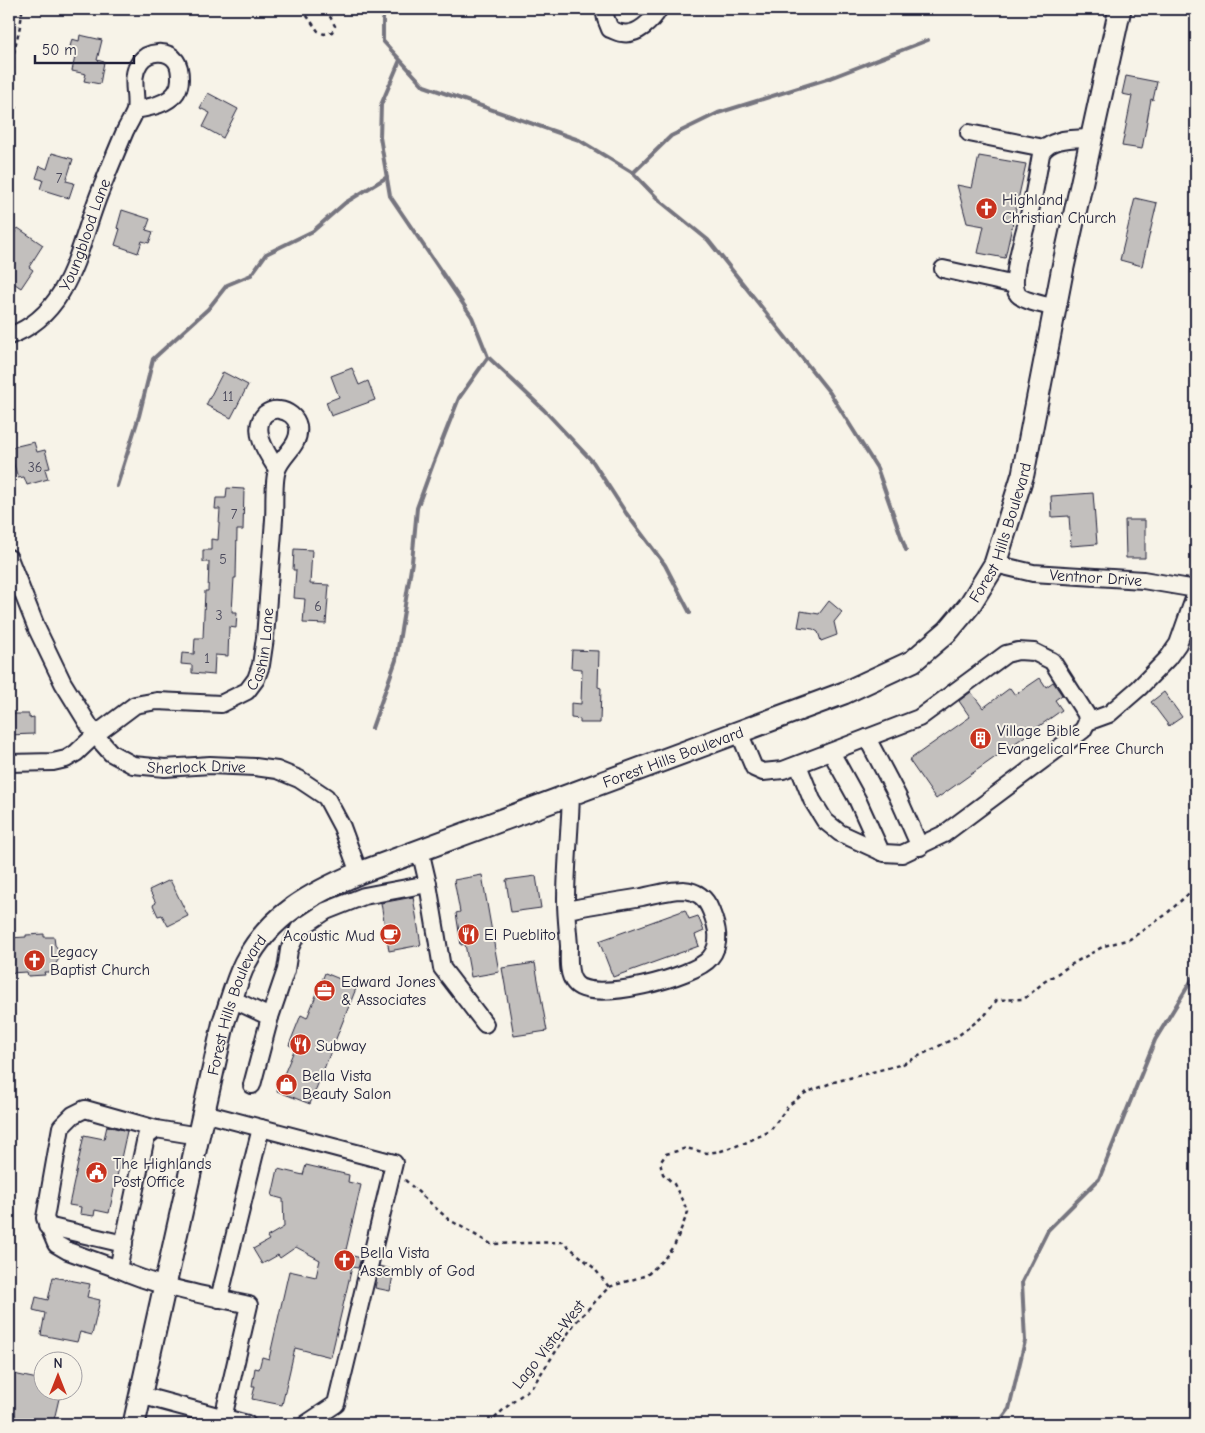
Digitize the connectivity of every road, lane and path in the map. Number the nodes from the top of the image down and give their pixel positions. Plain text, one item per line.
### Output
1 (22, 9) edge
2 (302, 9) edge
3 (326, 9) edge
4 (604, 9) edge
5 (659, 9) edge
6 (1120, 9) edge
7 (135, 110) dead end
8 (9, 132) edge
9 (969, 133) dead end
10 (1090, 138) junction
11 (1044, 148) junction
12 (943, 270) dead end
13 (1015, 285) junction
14 (1055, 308) junction
15 (9, 336) edge
16 (277, 469) dead end
17 (9, 558) edge
18 (995, 564) junction
19 (1196, 589) edge
20 (1196, 594) edge
21 (1087, 722) junction
22 (738, 732) junction
23 (95, 735) junction
24 (867, 738) junction
25 (831, 752) junction
26 (9, 763) edge
27 (798, 765) junction
28 (571, 794) junction
29 (920, 847) junction
30 (420, 850) junction
31 (881, 852) junction
32 (359, 873) junction
33 (428, 884) junction
34 (1196, 887) edge
35 (567, 910) junction
36 (232, 999) junction
37 (270, 1017) junction
38 (485, 1024) dead end
39 (252, 1085) dead end
40 (204, 1113) junction
41 (261, 1128) junction
42 (156, 1129) junction
43 (199, 1136) junction
44 (392, 1169) junction
45 (47, 1226) junction
46 (124, 1244) junction
47 (118, 1269) junction
48 (164, 1286) junction
49 (609, 1287) junction
50 (219, 1299) junction
51 (140, 1395) junction
52 (223, 1418) junction
53 (134, 1424) edge
54 (247, 1424) edge
55 (306, 1424) edge
56 (489, 1424) edge

1 - 8 path
2 - 3 path
4 - 5 street
6 - 10 main road, Forest Hills Boulevard
7 - 15 street, Youngblood Lane
9 - 11 street
10 - 11 street
10 - 14 main road, Forest Hills Boulevard
11 - 13 street
12 - 13 street
13 - 14 street
14 - 18 main road, Forest Hills Boulevard
16 - 23 street, Cashin Lane
17 - 23 street, Sherlock Drive
18 - 19 street, Ventnor Drive
18 - 22 main road, Forest Hills Boulevard
20 - 21 street
21 - 24 street
21 - 29 street
22 - 27 street
22 - 28 main road, Forest Hills Boulevard
23 - 26 street, Cashin Lane
23 - 32 street, Sherlock Drive
24 - 25 street
24 - 29 street
25 - 27 street
25 - 31 street
27 - 31 street
28 - 30 main road, Forest Hills Boulevard
28 - 35 street
29 - 31 street
30 - 32 main road, Forest Hills Boulevard
30 - 33 street
32 - 36 main road, Forest Hills Boulevard
33 - 37 street
33 - 38 street
34 - 49 path, Lago Vista-West
35 - 35 street
36 - 37 street
36 - 40 main road, Forest Hills Boulevard
37 - 39 street
40 - 41 street
40 - 43 main road, Forest Hills Boulevard
41 - 44 street
41 - 50 street
42 - 43 street
42 - 45 street
42 - 46 street
43 - 48 main road, Forest Hills Boulevard
44 - 49 path
44 - 55 street
45 - 46 street
45 - 47 street
46 - 47 street
47 - 48 street
48 - 50 street
48 - 51 main road, Forest Hills Boulevard
49 - 56 path, Lago Vista-West
50 - 52 street
51 - 52 street
51 - 53 main road, Forest Hills Boulevard
52 - 54 street

